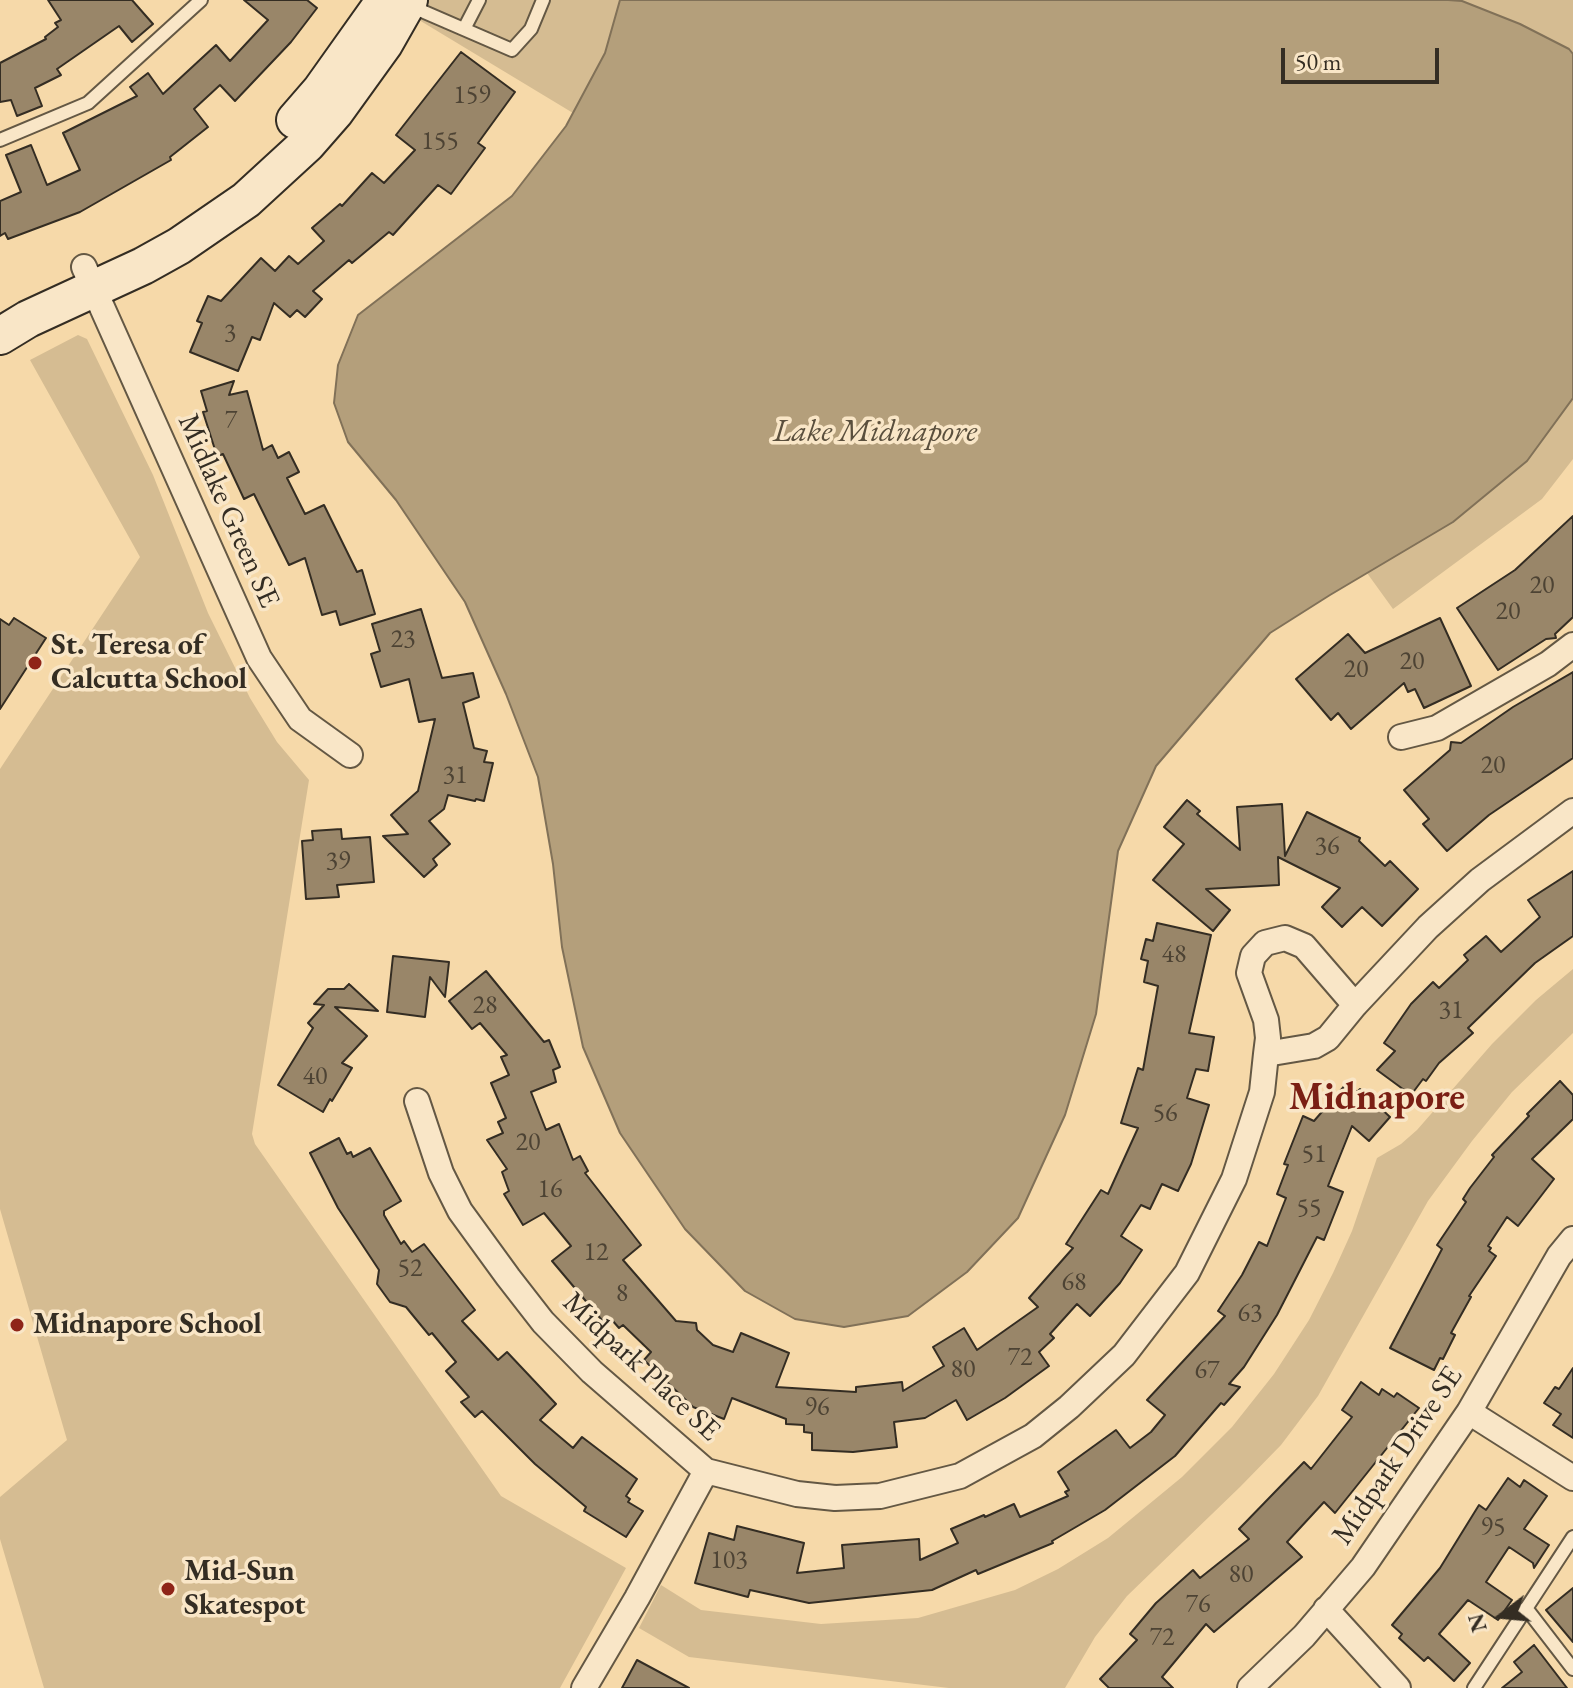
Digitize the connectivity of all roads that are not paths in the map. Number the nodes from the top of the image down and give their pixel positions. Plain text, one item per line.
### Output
1 (201, 0) edge
2 (479, 0) edge
3 (543, 0) edge
4 (400, 1) edge
5 (464, 29) junction
6 (0, 140) edge
7 (89, 278) junction
8 (0, 306) edge
9 (0, 336) edge
10 (1573, 645) edge
11 (1401, 737) dead end
12 (350, 755) dead end
13 (1573, 811) edge
14 (1355, 1005) junction
15 (1266, 1054) junction
16 (417, 1101) dead end
17 (1573, 1239) edge
18 (1469, 1412) junction
19 (706, 1471) junction
20 (1573, 1478) edge
21 (1573, 1537) edge
22 (1526, 1608) junction
23 (1326, 1609) junction
24 (1573, 1669) edge
25 (584, 1688) edge
26 (1250, 1688) edge
27 (1398, 1688) edge
28 (1474, 1688) edge

1 - 6 lane
2 - 5 lane
3 - 5 lane
4 - 5 lane
4 - 7 street
7 - 8 street
7 - 9 street
7 - 12 street, Midlake Green SE
10 - 11 street
13 - 14 street
14 - 15 street
14 - 15 street
15 - 19 street
16 - 19 street, Midpark Place SE
17 - 18 street, Midpark Drive SE
18 - 20 street
18 - 23 street, Midpark Drive SE
19 - 25 street
21 - 22 lane
22 - 24 lane
22 - 28 lane
23 - 26 street, Midpark Drive SE
23 - 27 street

